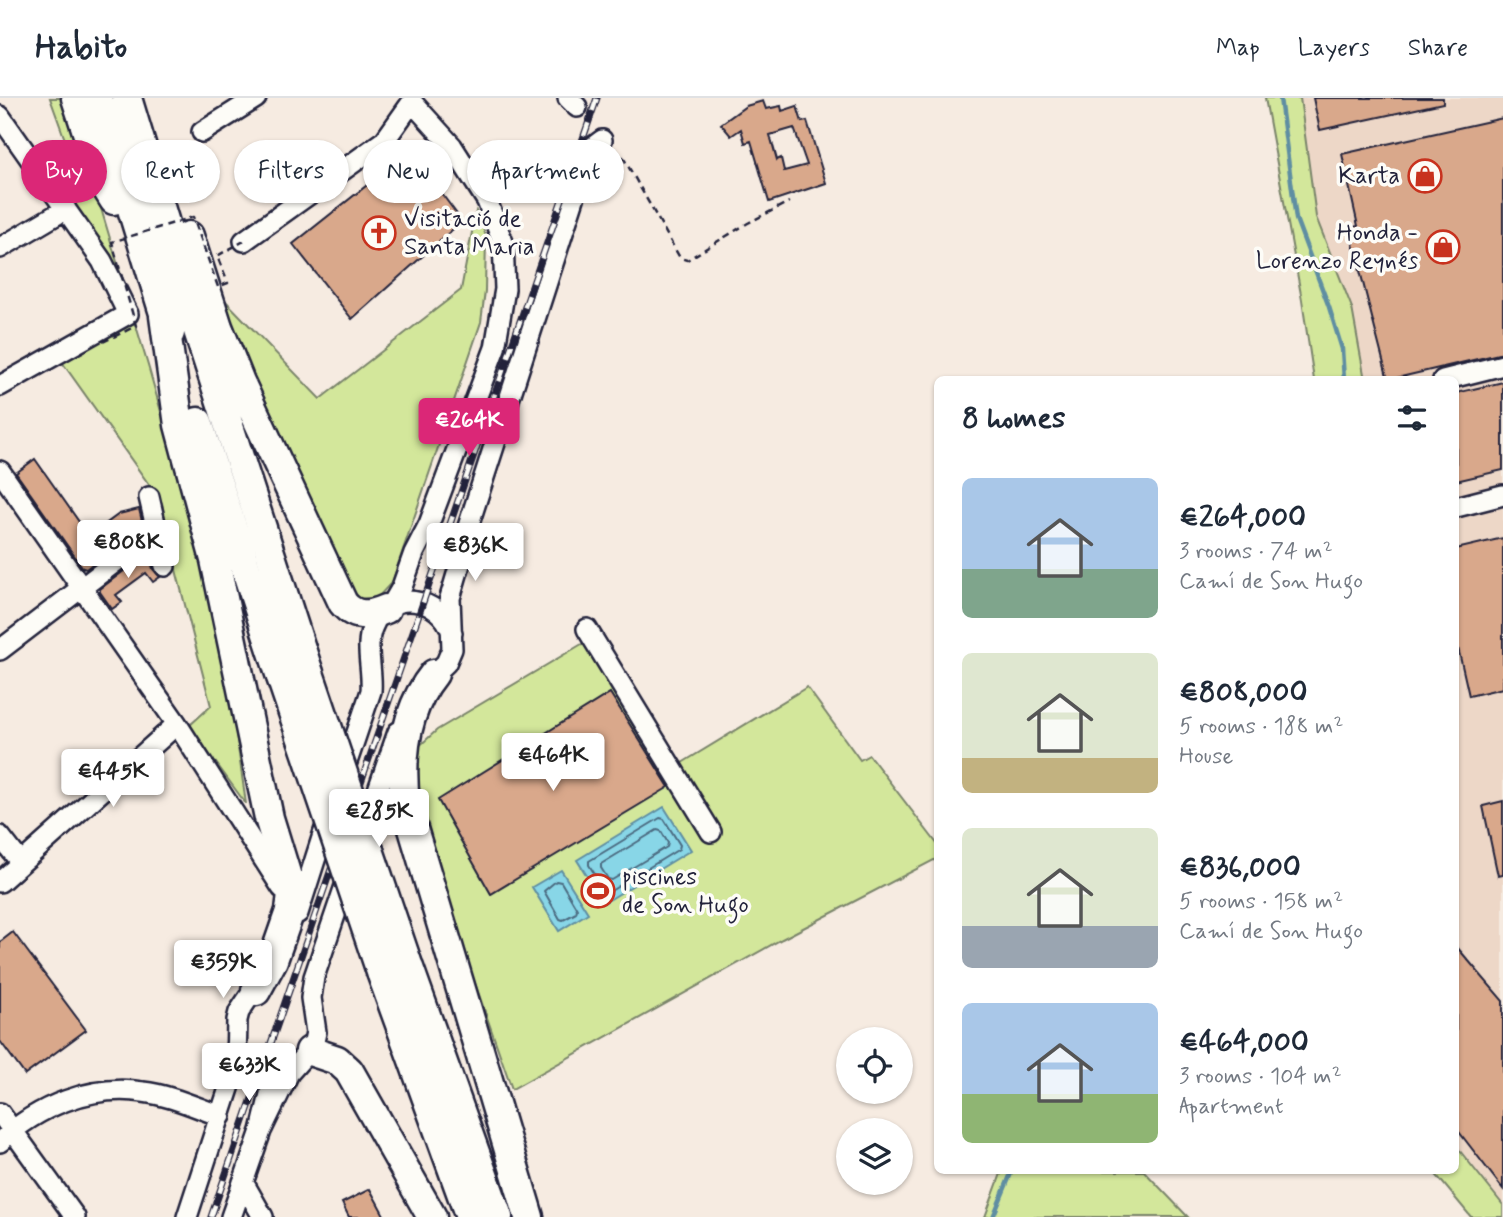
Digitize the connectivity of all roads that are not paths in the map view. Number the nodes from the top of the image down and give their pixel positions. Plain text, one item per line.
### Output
1 (76, 98) edge
2 (98, 98) edge
3 (256, 98) edge
4 (413, 99) edge
5 (130, 103) edge
6 (0, 116) edge
7 (202, 132) dead end
8 (140, 140) edge
9 (159, 203) edge
10 (178, 203) edge
11 (577, 203) edge
12 (65, 209) junction
13 (244, 241) road end
14 (0, 248) edge
15 (144, 250) junction
16 (164, 316) junction
17 (1503, 365) edge
18 (1459, 376) edge
19 (0, 386) edge
20 (0, 471) edge
21 (1503, 495) edge
22 (149, 497) dead end
23 (1459, 506) edge
24 (429, 524) junction
25 (156, 531) junction
26 (466, 533) junction
27 (165, 566) dead end
28 (82, 588) junction
29 (422, 602) junction
30 (388, 607) junction
31 (587, 629) dead end
32 (452, 633) junction
33 (0, 650) edge
34 (294, 673) junction
35 (434, 674) junction
36 (177, 724) junction
37 (711, 832) dead end
38 (0, 836) edge
39 (22, 863) junction
40 (0, 882) edge
41 (282, 888) dead end
42 (395, 969) junction
43 (256, 991) junction
44 (236, 1030) junction
45 (304, 1056) junction
46 (264, 1064) junction
47 (0, 1113) edge
48 (221, 1116) junction
49 (261, 1131) junction
50 (6, 1136) edge
51 (243, 1182) junction
52 (75, 1217) edge
53 (187, 1217) edge
54 (231, 1217) edge
55 (263, 1217) edge
56 (432, 1217) edge
57 (470, 1217) edge
58 (498, 1217) edge
59 (529, 1217) edge

1 - 15 highway
2 - 15 highway
3 - 7 street
4 - 13 street
4 - 24 street
5 - 8 highway
6 - 12 street
9 - 34 highway
10 - 30 highway
11 - 26 street
12 - 14 street
12 - 19 street
15 - 16 highway
16 - 34 highway
16 - 43 highway
17 - 18 street
20 - 28 street
21 - 23 street
22 - 25 street
24 - 29 street
24 - 30 street
25 - 27 street
25 - 28 street
26 - 29 street
26 - 32 street
28 - 33 street
28 - 36 street
29 - 30 street
29 - 32 street
30 - 43 street
31 - 37 street
32 - 35 street
34 - 42 highway, bridge
35 - 45 street
35 - 59 highway
36 - 39 street
36 - 41 street
38 - 39 street
39 - 40 street
42 - 57 highway
42 - 58 highway
43 - 44 street
44 - 46 street
44 - 48 street
45 - 46 street
45 - 49 street
45 - 56 highway
46 - 48 street
46 - 49 street
47 - 50 street
48 - 50 street
48 - 53 street
49 - 51 street
50 - 52 street
51 - 54 street
51 - 55 street

